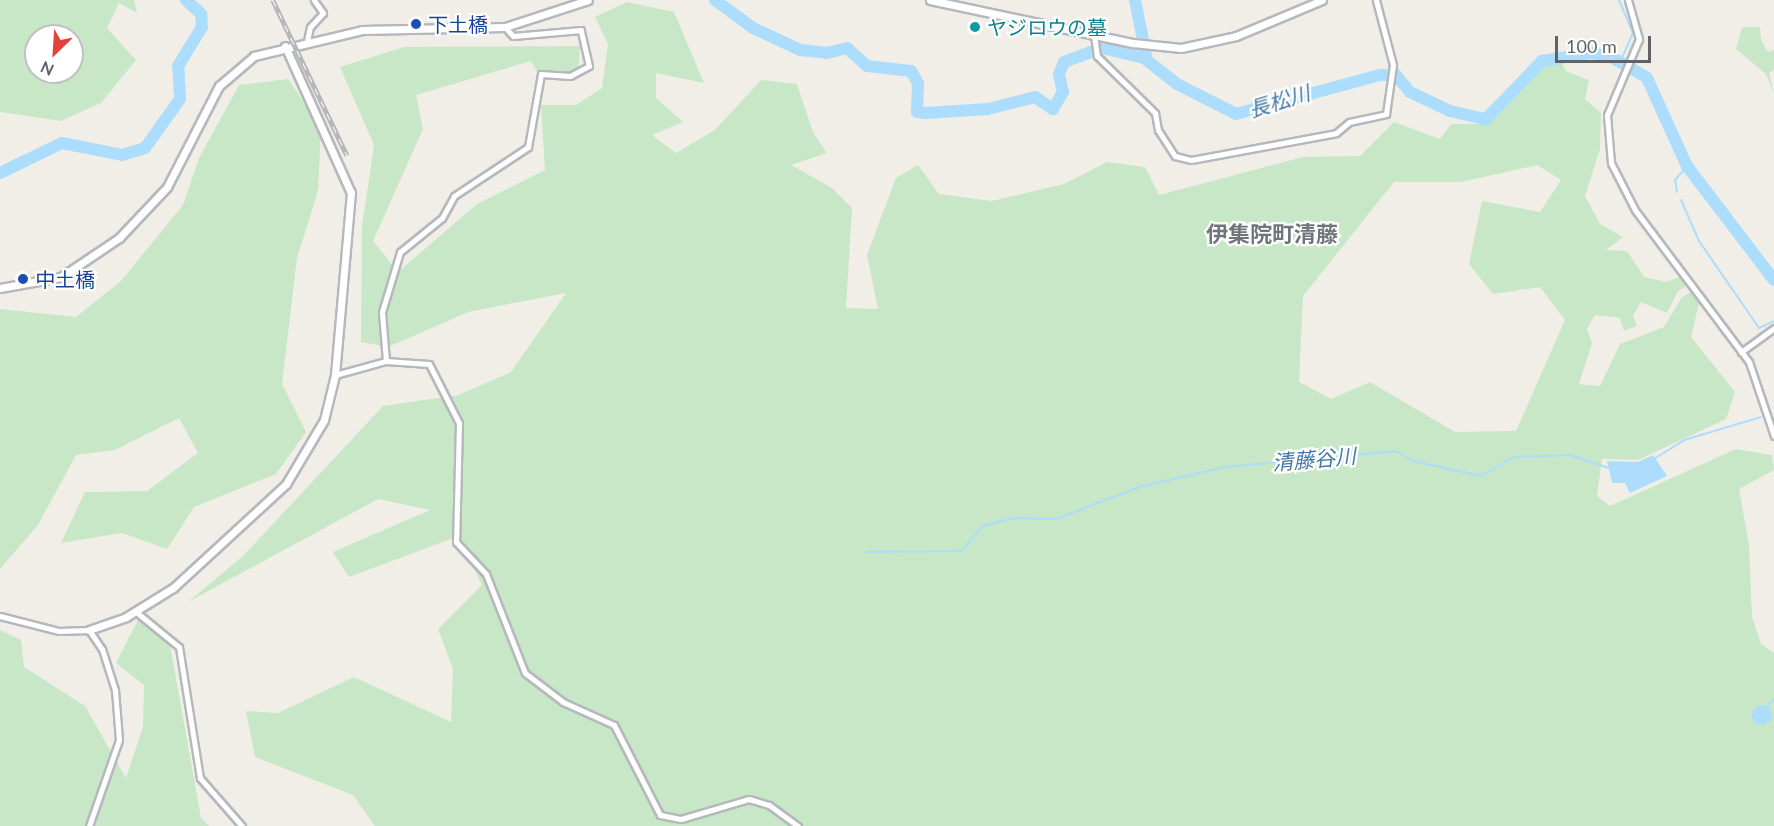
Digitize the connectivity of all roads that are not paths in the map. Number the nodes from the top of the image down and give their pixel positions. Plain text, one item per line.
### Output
1 (314, 0) edge
2 (588, 0) edge
3 (930, 0) edge
4 (1322, 0) edge
5 (1376, 0) edge
6 (1628, 0) edge
7 (505, 27) junction
8 (1094, 35) junction
9 (307, 41) junction
10 (285, 46) junction
11 (0, 288) edge
12 (1774, 328) edge
13 (1741, 352) junction
14 (386, 361) junction
15 (335, 375) junction
16 (1774, 436) edge
17 (135, 611) junction
18 (0, 616) edge
19 (89, 630) junction
20 (88, 826) edge
21 (242, 826) edge
22 (798, 826) edge

1 - 9 street
2 - 7 main road
3 - 8 main road
4 - 8 main road
5 - 8 street
6 - 13 street
7 - 9 main road
7 - 14 street
9 - 10 main road
10 - 11 main road
10 - 15 main road
12 - 13 street
13 - 16 street
14 - 15 street
14 - 22 street
15 - 17 main road
17 - 19 main road
17 - 21 street
18 - 19 street
19 - 20 street

